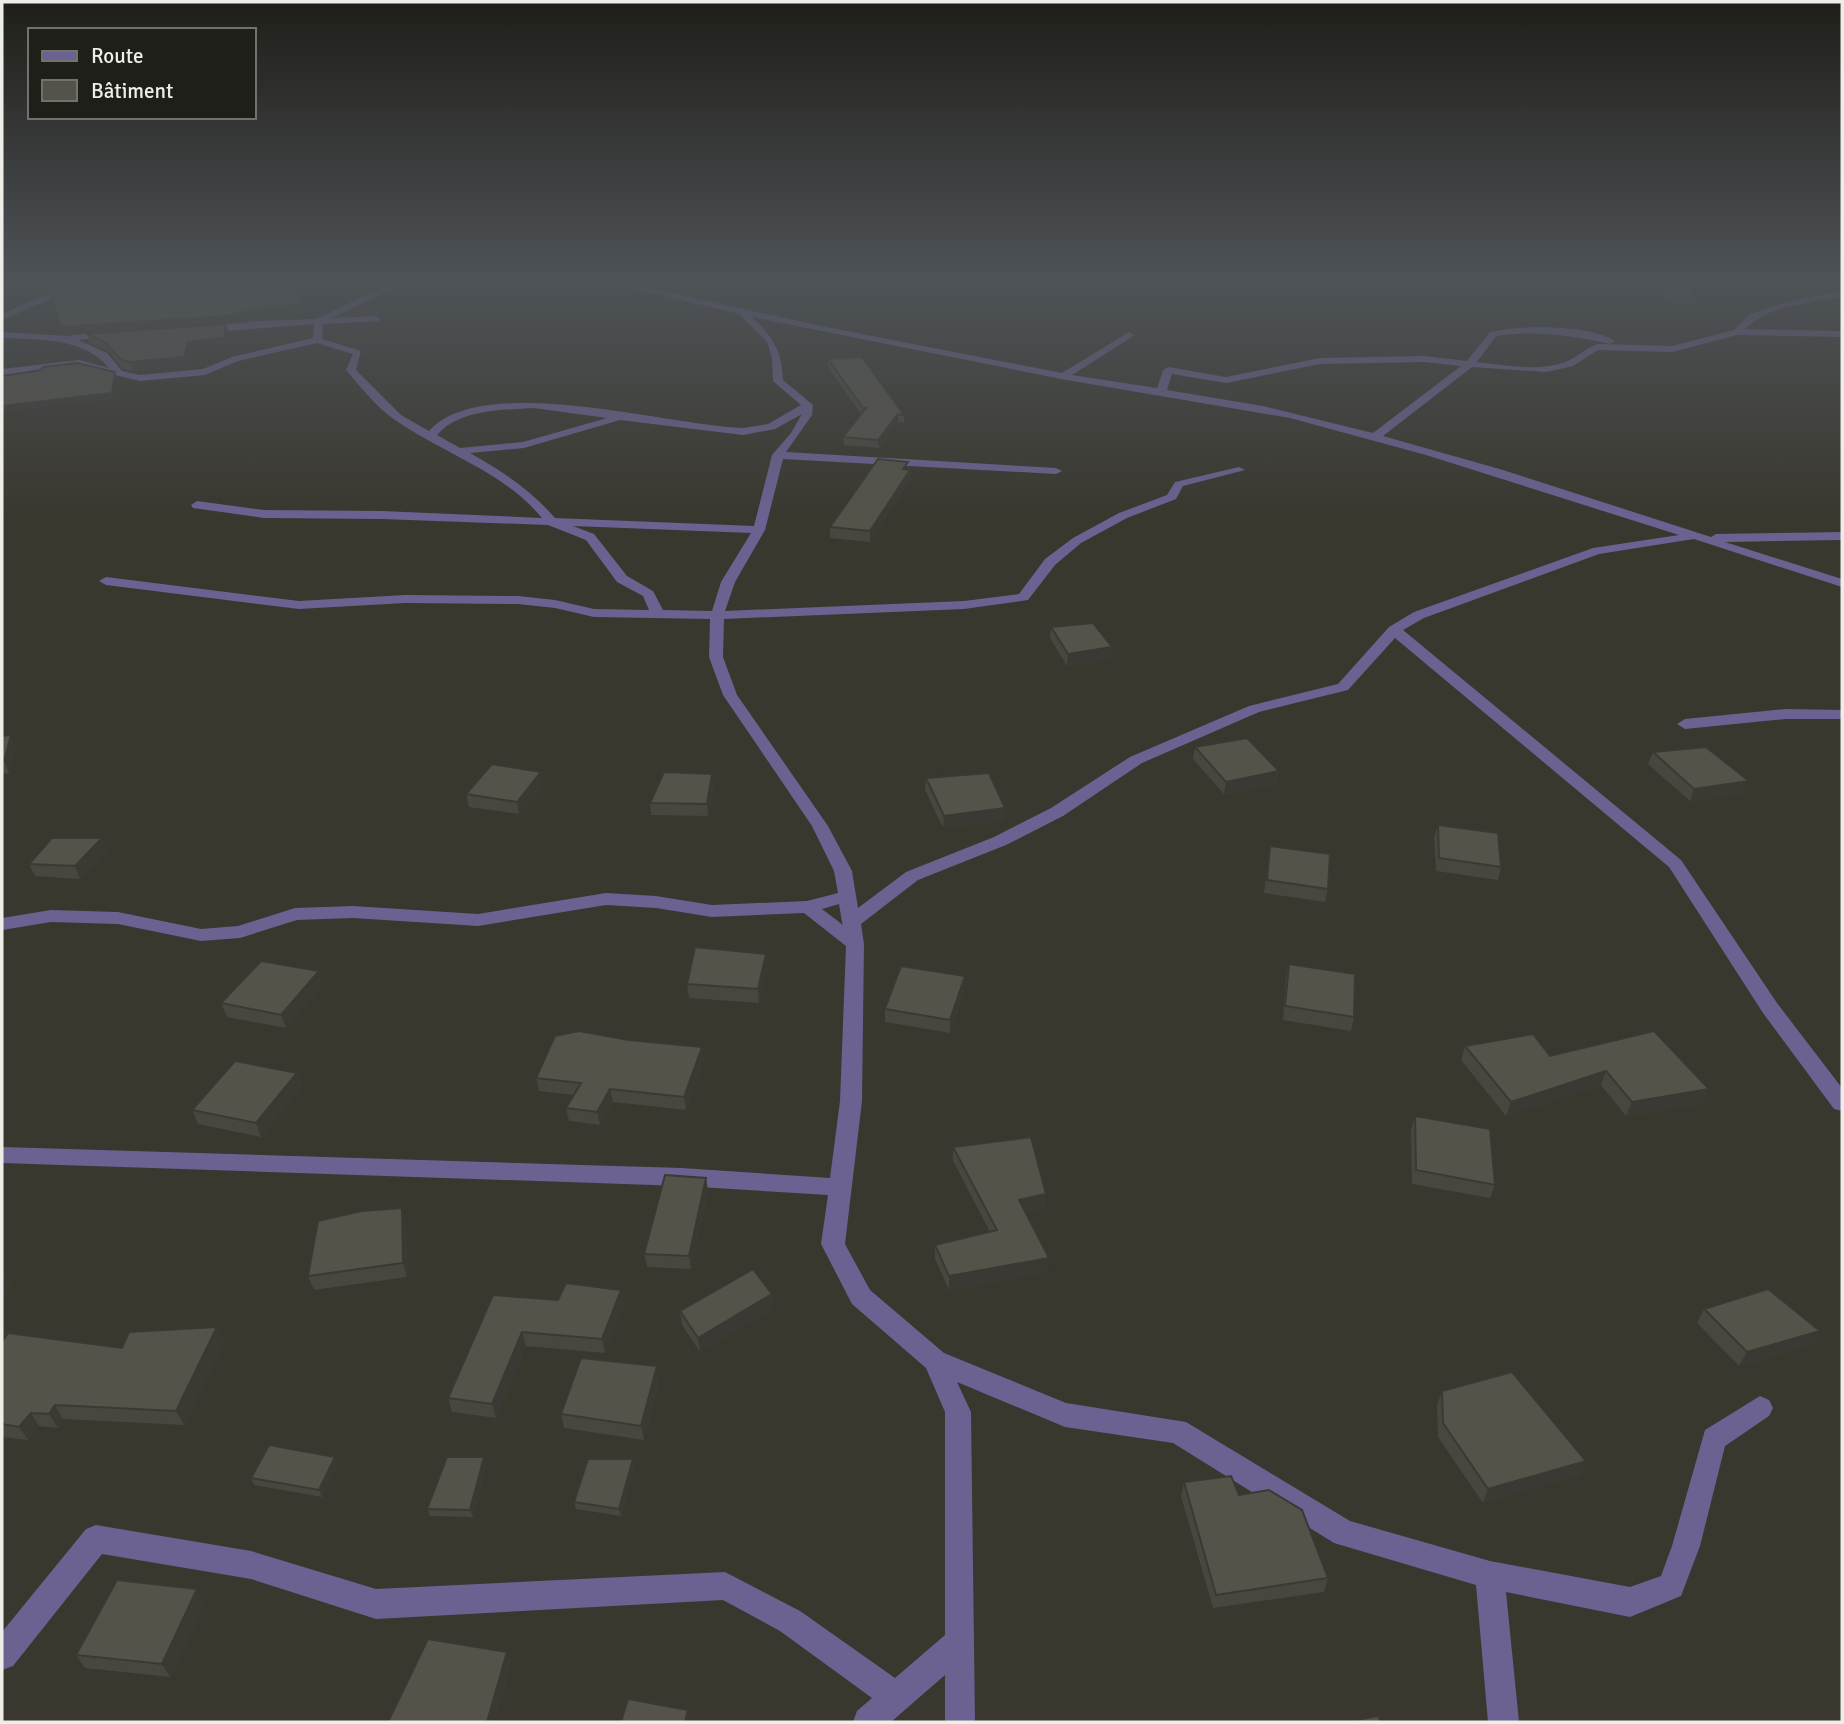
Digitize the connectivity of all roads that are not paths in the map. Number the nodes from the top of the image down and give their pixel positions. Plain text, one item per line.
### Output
1 (107, 358) edge
2 (237, 358) edge
3 (356, 358) edge
4 (779, 358) edge
5 (965, 358) edge
6 (1092, 358) edge
7 (1475, 358) edge
8 (1577, 358) edge
9 (1471, 364) junction
10 (2, 372) edge
11 (119, 373) junction
12 (1064, 376) junction
13 (1161, 393) junction
14 (808, 405) junction
15 (623, 417) junction
16 (431, 435) junction
17 (1375, 437) junction
18 (461, 452) junction
19 (778, 455) junction
20 (1238, 470) dead end
21 (1056, 471) dead end
22 (197, 505) dead end
23 (553, 523) junction
24 (759, 530) junction
25 (1842, 536) edge
26 (1696, 537) junction
27 (106, 581) dead end
28 (1842, 583) edge
29 (658, 614) junction
30 (718, 615) junction
31 (1394, 631) junction
32 (1842, 715) edge
33 (1685, 724) dead end
34 (847, 896) junction
35 (808, 907) junction
36 (851, 922) junction
37 (2, 924) edge
38 (855, 944) junction
39 (1842, 1103) edge
40 (2, 1155) edge
41 (840, 1187) junction
42 (936, 1361) junction
43 (1760, 1408) dead end
44 (1490, 1575) junction
45 (959, 1642) junction
46 (2, 1655) edge
47 (896, 1697) junction
48 (868, 1722) edge
49 (960, 1722) edge
50 (1503, 1722) edge

1 - 11 street
2 - 11 street
3 - 16 street
4 - 14 street
5 - 12 street
6 - 12 street
7 - 9 street
8 - 9 street
9 - 13 street
9 - 17 street
10 - 11 street
12 - 13 street
13 - 17 street
14 - 15 street
14 - 19 street
15 - 16 street
15 - 18 street
16 - 18 street
17 - 26 street
18 - 23 street
19 - 21 street
19 - 24 street
20 - 30 street
22 - 23 street
23 - 24 street
23 - 29 street
24 - 30 street
25 - 26 street
26 - 28 street
26 - 31 street
27 - 29 street
29 - 30 street
30 - 34 street
31 - 36 street
31 - 39 street
32 - 33 street
34 - 35 street
34 - 36 street
35 - 37 street
35 - 38 street
36 - 38 street
38 - 41 street
40 - 41 street
41 - 42 street
42 - 44 street
42 - 45 street
43 - 44 street
44 - 50 street
45 - 47 street
45 - 49 street
46 - 47 street
47 - 48 street

